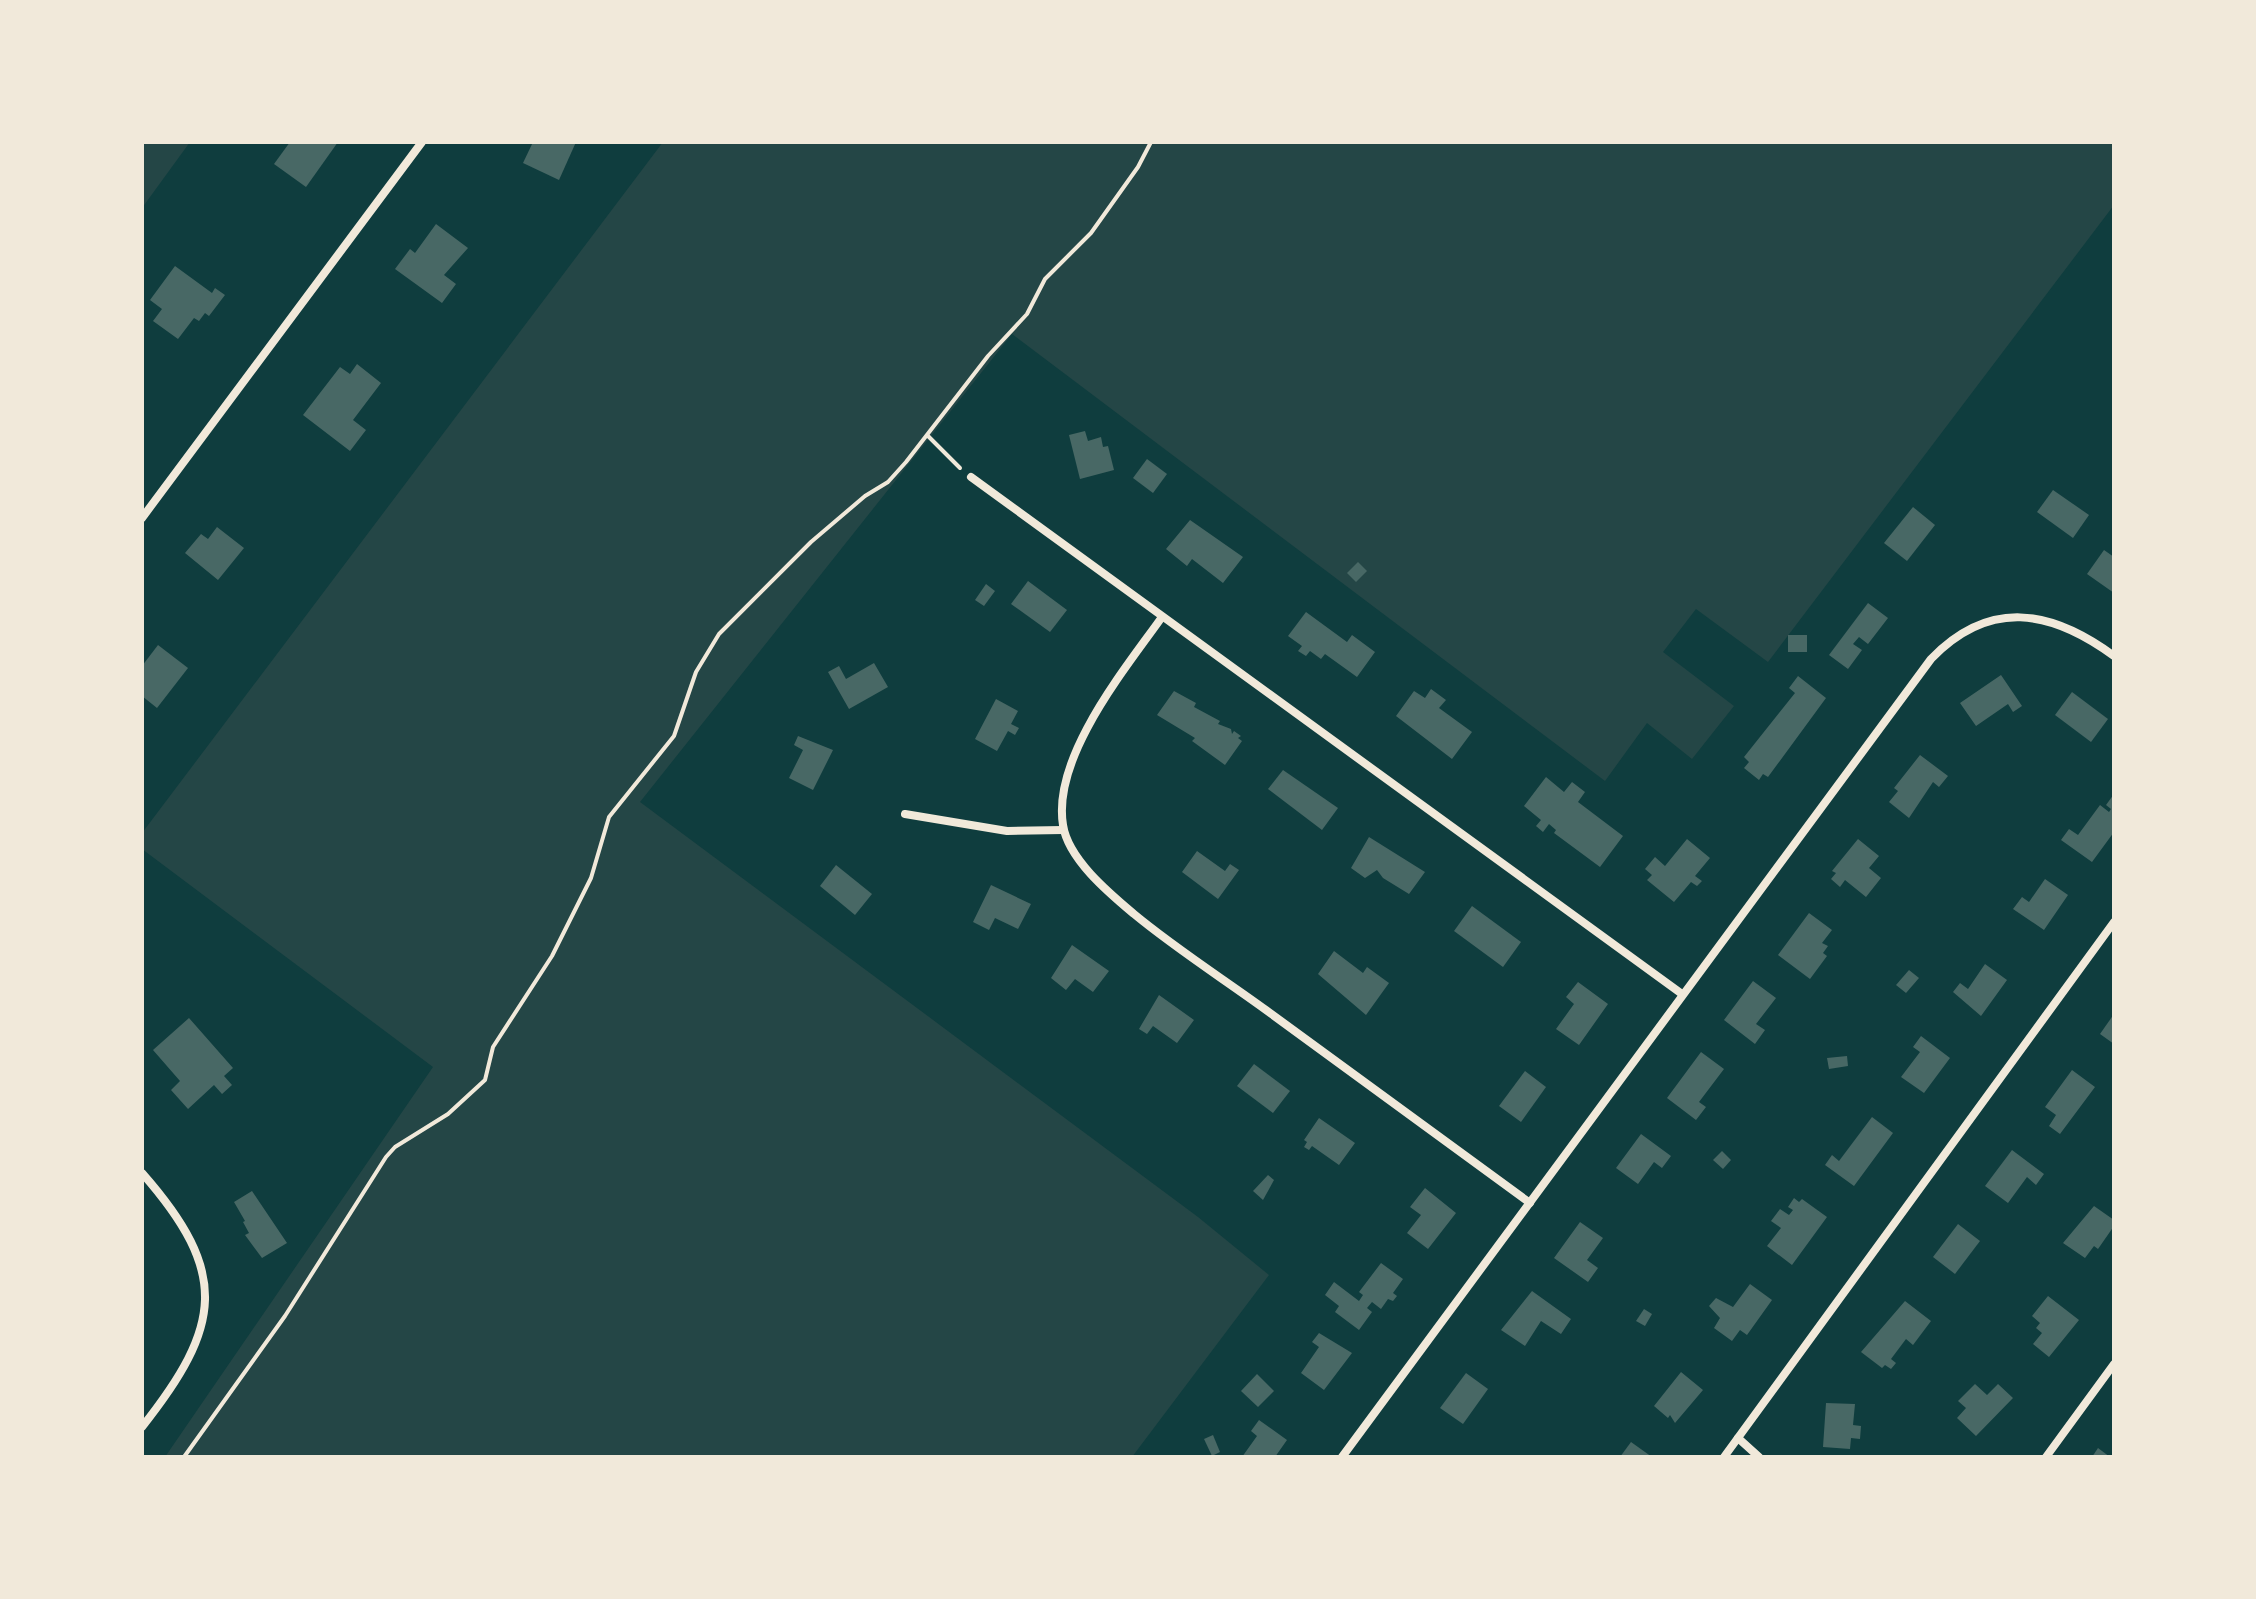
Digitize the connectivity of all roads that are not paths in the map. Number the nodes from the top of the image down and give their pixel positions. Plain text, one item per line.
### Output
1 (422, 142) edge
2 (971, 477) road end
3 (142, 518) edge
4 (1162, 617) junction
5 (2114, 656) edge
6 (905, 814) dead end
7 (1063, 830) junction
8 (2114, 922) edge
9 (1682, 994) junction
10 (142, 1173) edge
11 (1530, 1203) junction
12 (2114, 1364) edge
13 (142, 1427) edge
14 (1738, 1438) junction
15 (1342, 1457) edge
16 (1724, 1457) edge
17 (1759, 1457) edge
18 (2046, 1457) edge

1 - 3 street
2 - 4 street
4 - 7 street
4 - 9 street
5 - 9 street
6 - 7 street
7 - 11 street
8 - 14 street
9 - 11 street
10 - 13 street
11 - 15 street
12 - 18 street
14 - 16 street
14 - 17 street

